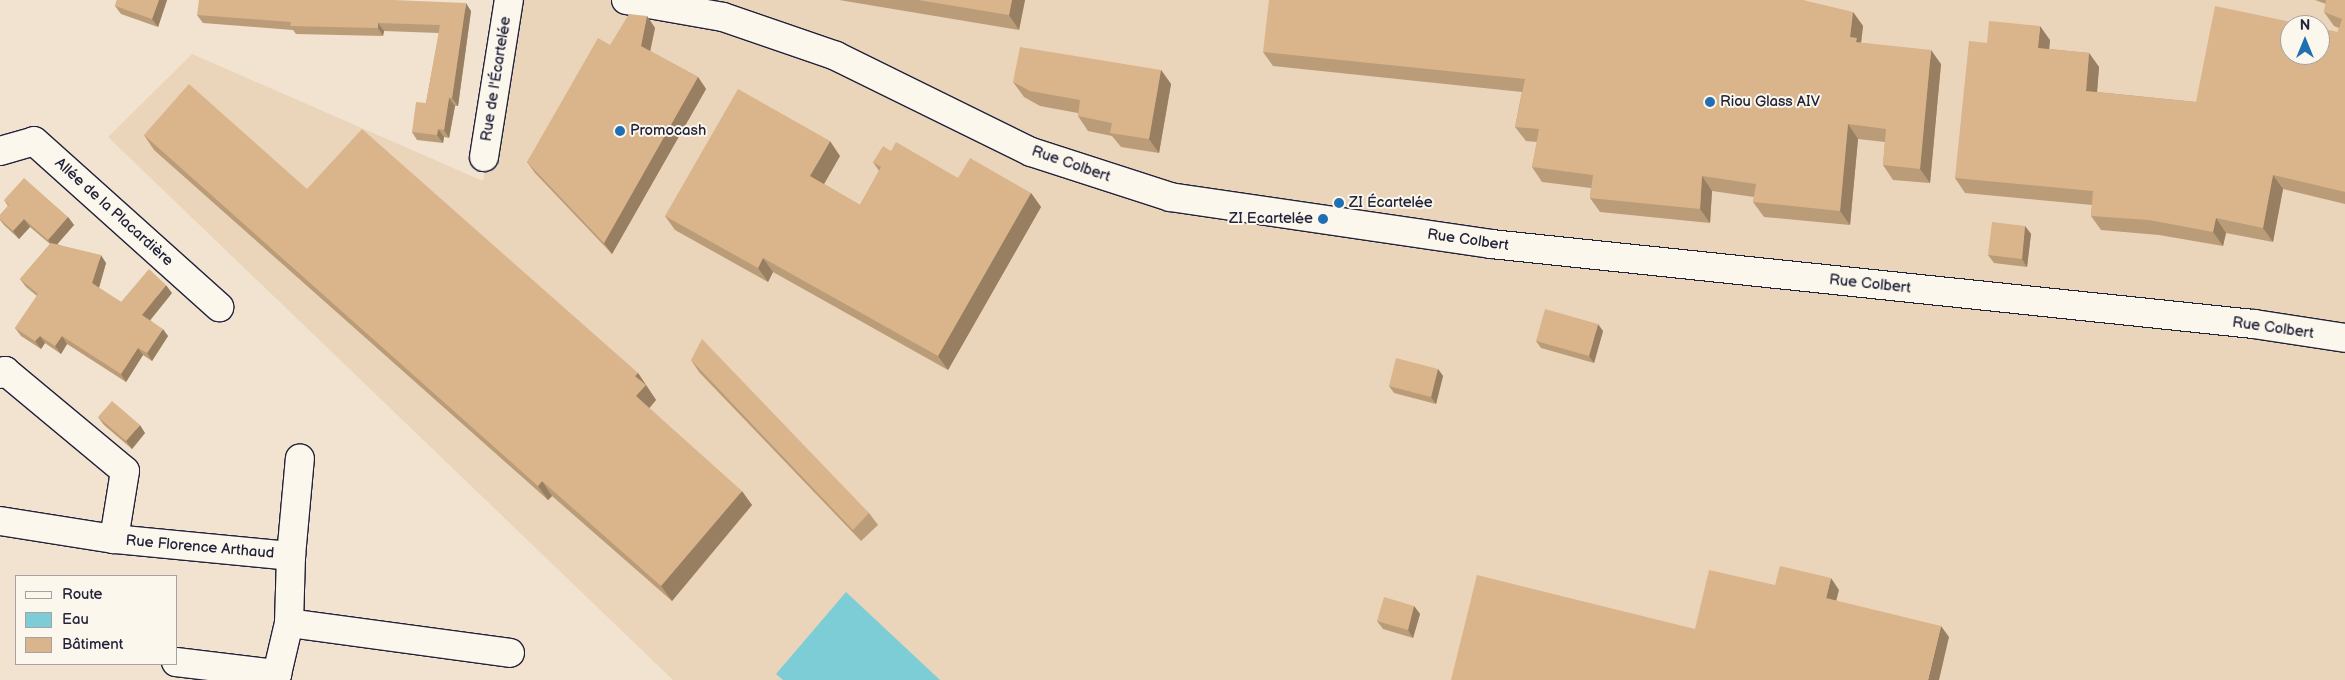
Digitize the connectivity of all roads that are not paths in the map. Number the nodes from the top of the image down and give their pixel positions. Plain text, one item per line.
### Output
1 (509, 0) edge
2 (626, 0) edge
3 (0, 150) edge
4 (484, 158) dead end
5 (219, 308) dead end
6 (2345, 338) edge
7 (0, 374) edge
8 (300, 458) dead end
9 (0, 521) edge
10 (114, 539) junction
11 (291, 556) junction
12 (289, 623) junction
13 (510, 653) dead end
14 (178, 662) edge
15 (275, 677) edge

1 - 4 street, Rue de l'Écartelée
2 - 6 street, Rue Colbert
3 - 5 street, Allée de la Placardière
7 - 10 street
8 - 11 street
9 - 10 street, Rue Florence Arthaud
10 - 11 street, Rue Florence Arthaud
11 - 12 street, Rue Florence Arthaud
12 - 13 street
12 - 15 street, Rue Florence Arthaud
14 - 15 street

